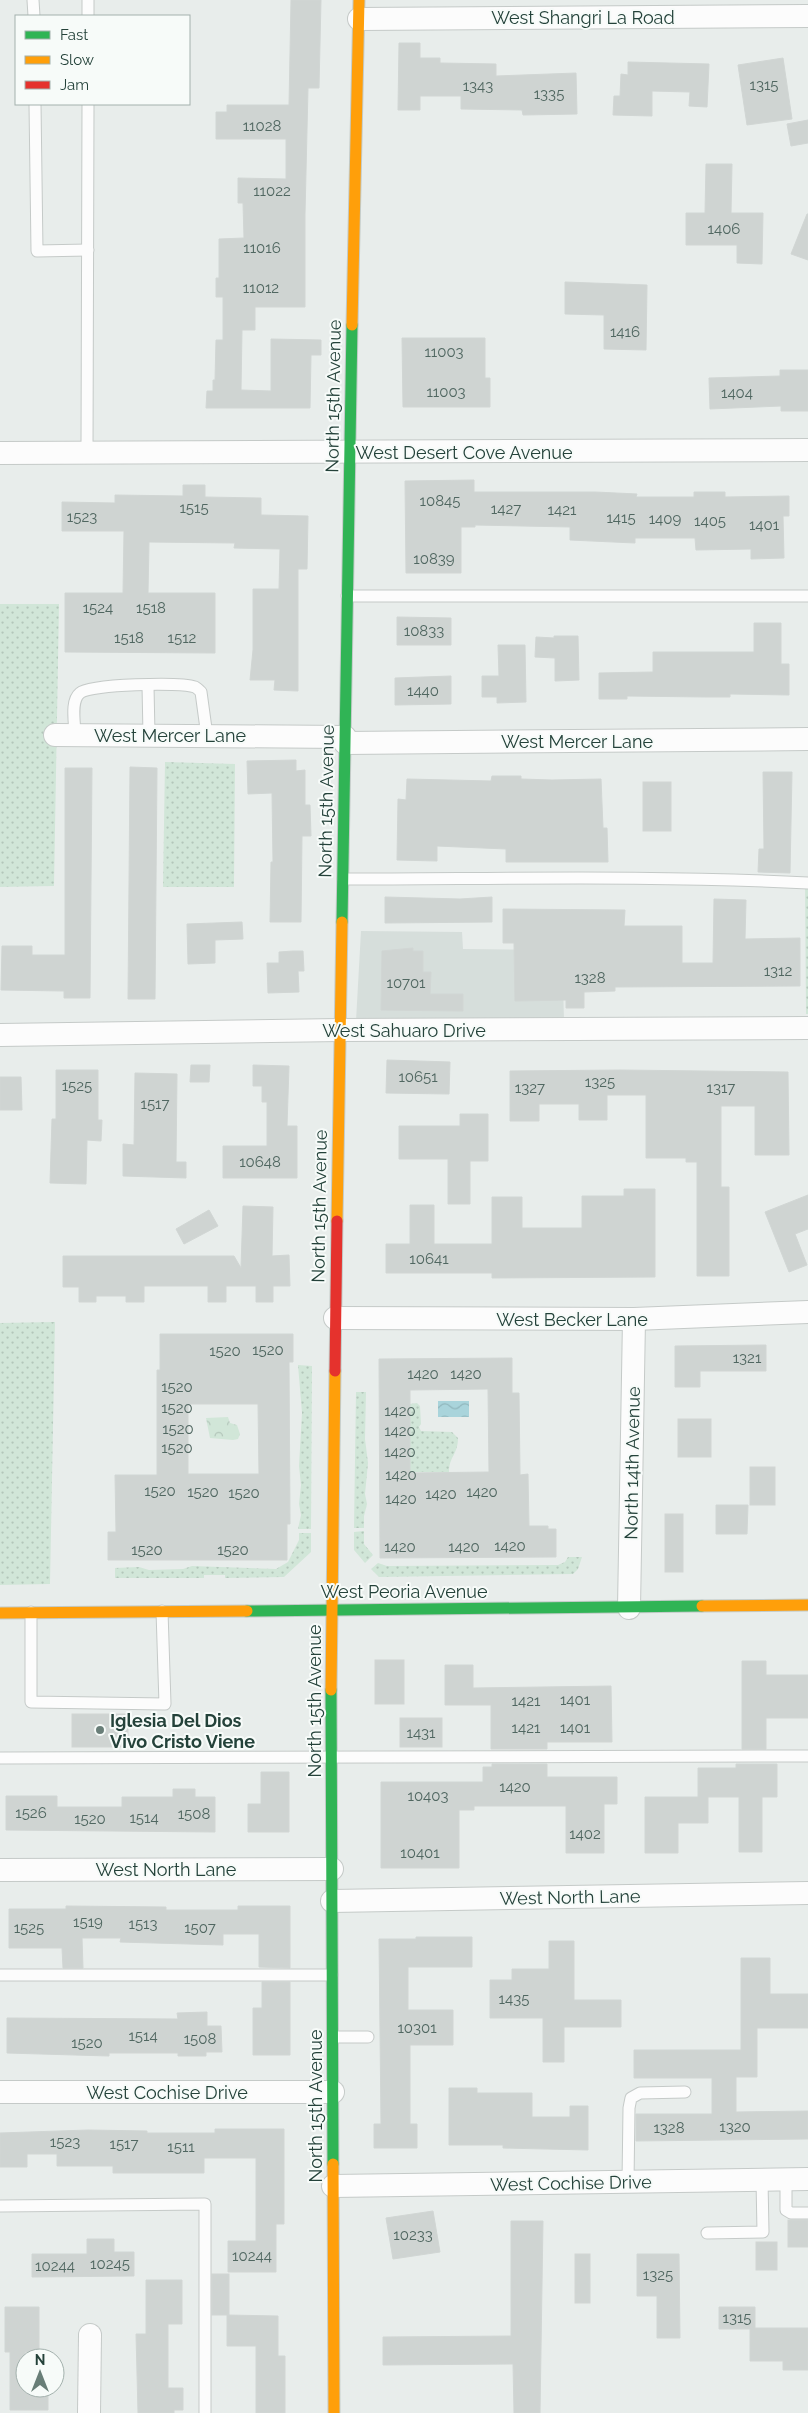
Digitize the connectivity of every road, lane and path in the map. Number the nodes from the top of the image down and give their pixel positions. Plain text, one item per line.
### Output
1 (33, 0) edge
2 (88, 0) edge
3 (359, 9) edge
4 (34, 15) edge
5 (88, 15) edge
6 (808, 16) edge
7 (35, 105) edge
8 (88, 105) edge
9 (88, 250) junction
10 (808, 450) edge
11 (349, 452) junction
12 (0, 453) edge
13 (87, 453) junction
14 (347, 596) junction
15 (808, 596) edge
16 (148, 686) junction
17 (65, 735) joint
18 (149, 735) junction
19 (207, 736) junction
20 (345, 740) junction
21 (808, 740) edge
22 (342, 879) junction
23 (808, 883) edge
24 (808, 1028) edge
25 (340, 1030) junction
26 (0, 1035) edge
27 (808, 1312) edge
28 (335, 1318) junction
29 (634, 1319) junction
30 (808, 1605) edge
31 (331, 1608) junction
32 (629, 1608) junction
33 (162, 1611) junction
34 (30, 1612) junction
35 (0, 1613) edge
36 (808, 1756) edge
37 (0, 1758) edge
38 (333, 1758) junction
39 (332, 1868) junction
40 (0, 1870) edge
41 (808, 1893) edge
42 (332, 1901) junction
43 (0, 1975) edge
44 (332, 1975) junction
45 (333, 2037) junction
46 (368, 2037) dead end
47 (0, 2092) edge
48 (333, 2092) junction
49 (685, 2092) dead end
50 (808, 2179) edge
51 (762, 2180) junction
52 (786, 2180) junction
53 (628, 2182) junction
54 (333, 2186) junction
55 (0, 2206) edge
56 (808, 2214) edge
57 (707, 2233) dead end
58 (90, 2335) dead end
59 (89, 2413) edge
60 (205, 2413) edge
61 (334, 2413) edge

1 - 4 lane
2 - 5 lane
3 - 6 street, West Shangri La Road
3 - 11 street, North 15th Avenue
7 - 9 lane
8 - 9 lane
9 - 13 lane
10 - 11 street, West Desert Cove Avenue
11 - 13 street, West Desert Cove Avenue
11 - 14 street, North 15th Avenue
12 - 13 street, West Desert Cove Avenue
14 - 15 lane
14 - 20 street, North 15th Avenue
16 - 17 lane
16 - 18 lane
16 - 19 lane
17 - 18 street, West Mercer Lane
18 - 19 street, West Mercer Lane
19 - 20 street, West Mercer Lane
20 - 21 street, West Mercer Lane
20 - 22 street, North 15th Avenue
22 - 23 lane
22 - 25 street, North 15th Avenue
24 - 25 street, West Sahuaro Drive
25 - 26 street, West Sahuaro Drive
25 - 28 street, North 15th Avenue
27 - 29 street, West Becker Lane
28 - 29 street, West Becker Lane
28 - 31 street, North 15th Avenue
29 - 32 street, North 14th Avenue
30 - 32 street, West Peoria Avenue
31 - 32 street, West Peoria Avenue
31 - 33 street, West Peoria Avenue
31 - 38 street, North 15th Avenue
33 - 34 street, West Peoria Avenue
33 - 34 lane
34 - 35 street, West Peoria Avenue
36 - 38 lane
37 - 38 lane
38 - 39 street, North 15th Avenue
39 - 40 street, West North Lane
39 - 42 street, North 15th Avenue
41 - 42 street, West North Lane
42 - 44 street, North 15th Avenue
43 - 44 lane
44 - 45 street, North 15th Avenue
45 - 46 lane
45 - 48 street, North 15th Avenue
47 - 48 street, West Cochise Drive
48 - 54 street, North 15th Avenue
49 - 53 lane
50 - 52 street, West Cochise Drive
51 - 52 street, West Cochise Drive
51 - 53 street, West Cochise Drive
51 - 57 lane
52 - 56 lane
53 - 54 street, West Cochise Drive
54 - 61 street, North 15th Avenue
55 - 60 lane
58 - 59 street

